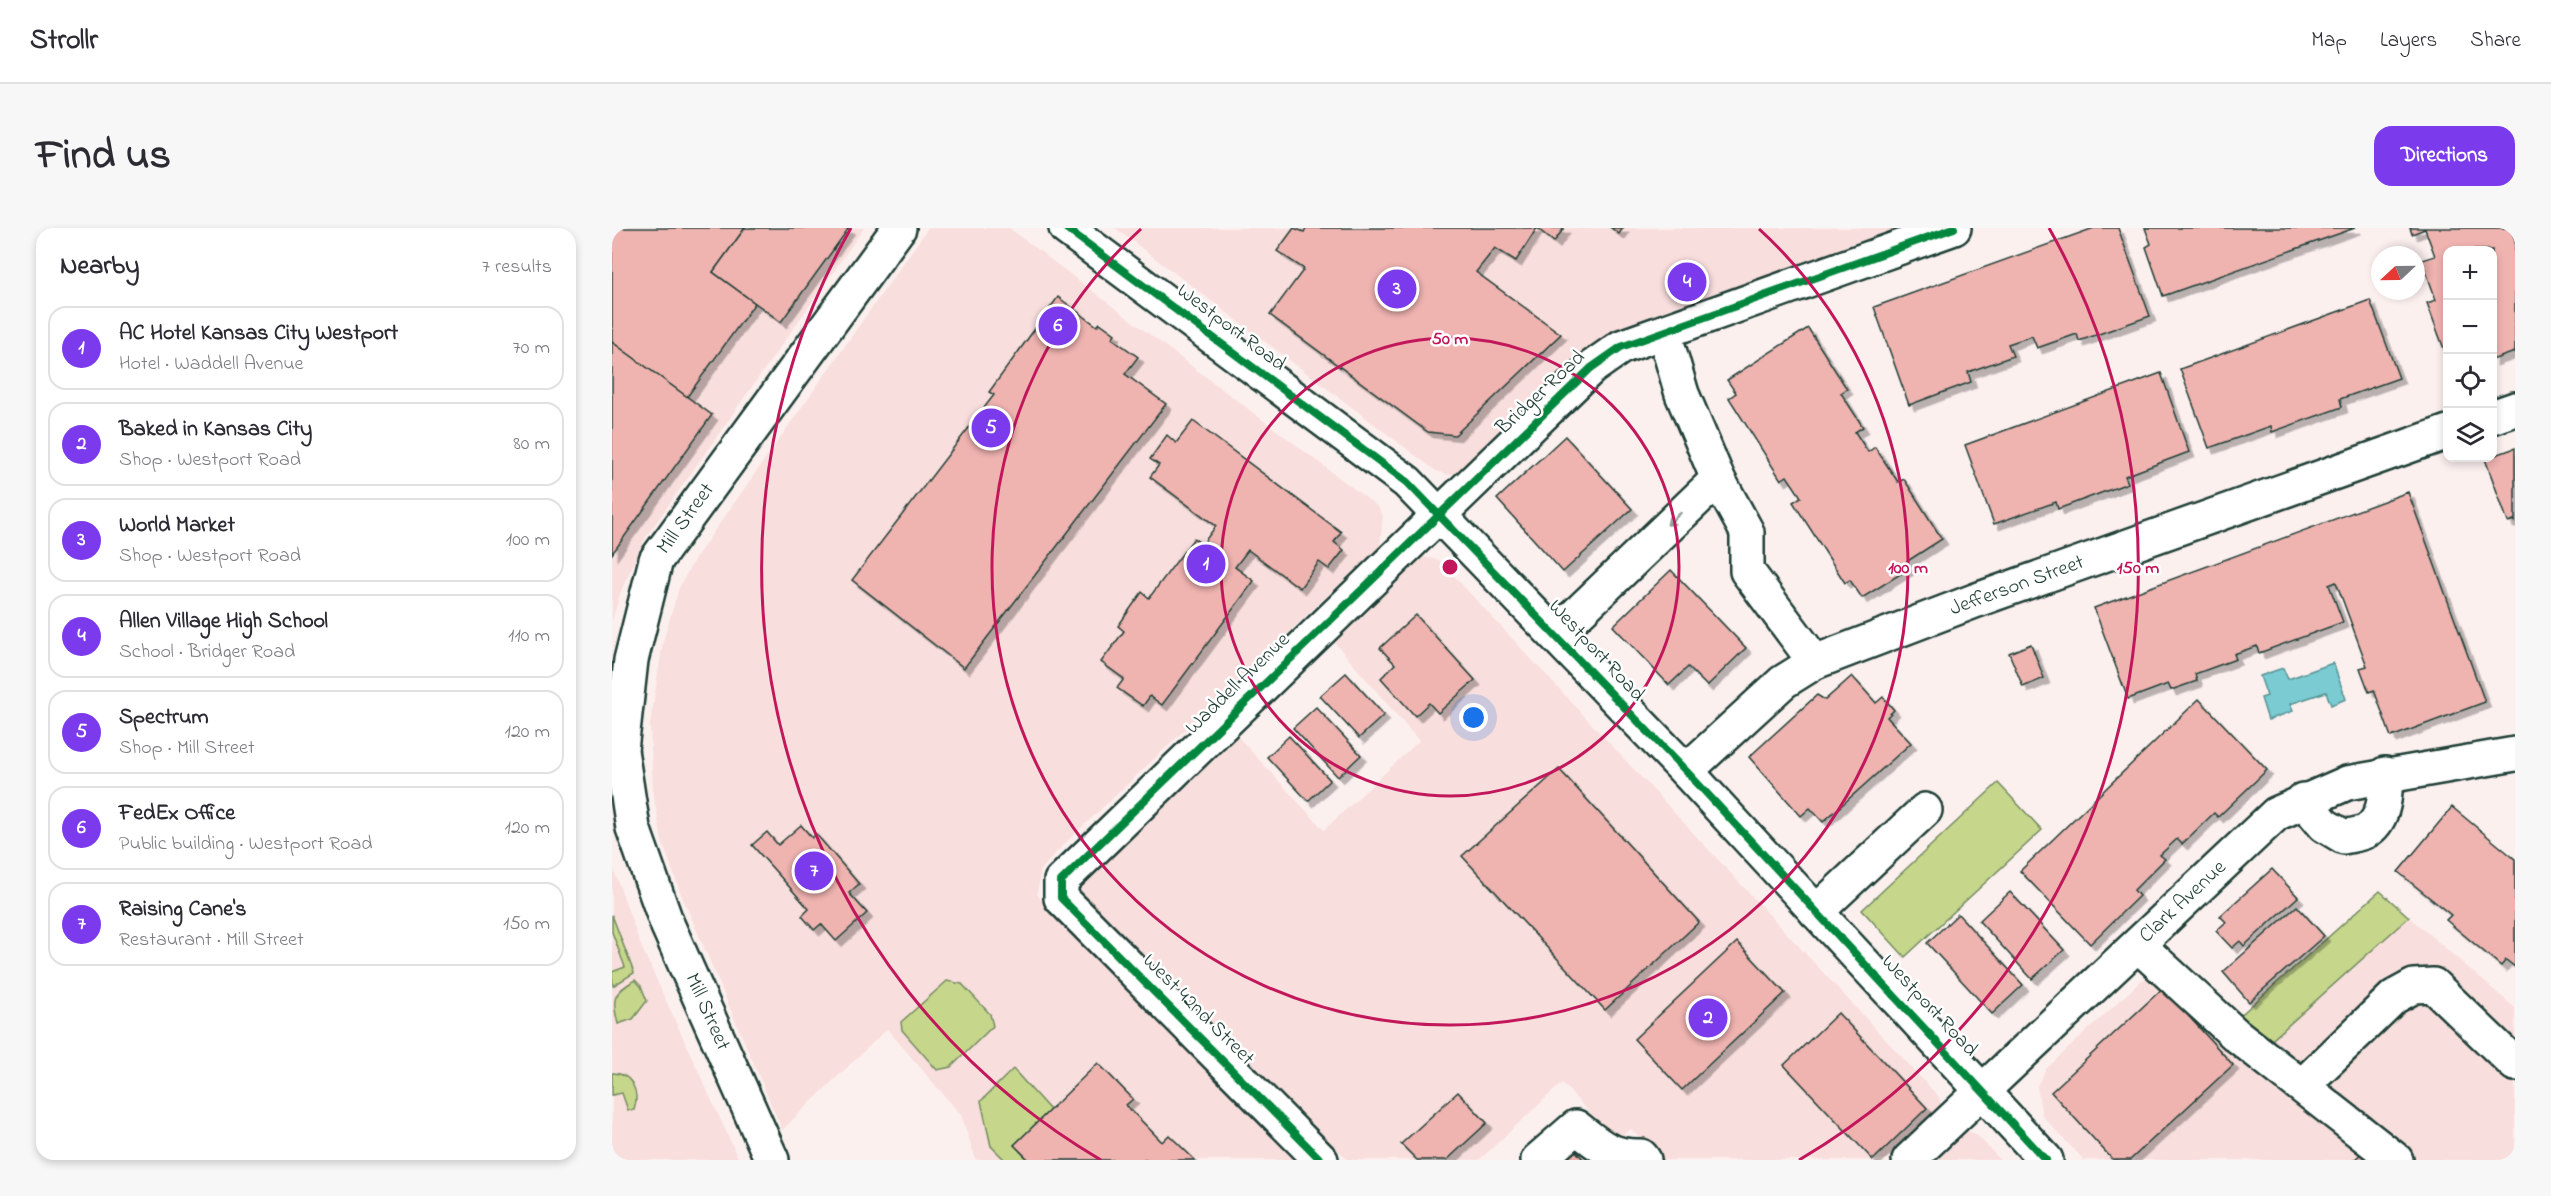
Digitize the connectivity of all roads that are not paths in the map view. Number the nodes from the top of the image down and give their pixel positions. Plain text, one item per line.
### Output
1 (899, 228) edge
2 (1066, 228) edge
3 (1954, 228) edge
4 (1664, 332) junction
5 (2515, 409) edge
6 (2497, 416) edge
7 (2443, 434) edge
8 (1718, 479) junction
9 (1441, 515) junction
10 (1556, 634) junction
11 (1815, 662) junction
12 (2515, 754) edge
13 (1686, 771) junction
14 (2385, 774) junction
15 (2303, 800) junction
16 (1925, 810) dead end
17 (1061, 880) joint
18 (1816, 912) junction
19 (2138, 945) junction
20 (2515, 1064) edge
21 (2303, 1085) junction
22 (1983, 1091) junction
23 (772, 1160) edge
24 (1321, 1160) edge
25 (1538, 1160) edge
26 (1644, 1160) edge
27 (1909, 1160) edge
28 (2046, 1160) edge
29 (2396, 1160) edge

1 - 23 street, Mill Street
2 - 9 street, Westport Road
3 - 4 street, Bridger Road
4 - 8 street
4 - 9 street, Bridger Road
5 - 6 street
7 - 11 street, Jefferson Street
8 -> 10 street
8 - 11 street
9 - 10 street, Westport Road
9 - 17 street, Waddell Avenue
10 - 13 street, Westport Road
11 - 13 street, Jefferson Street
12 - 14 street, Clark Avenue
13 - 18 street, Westport Road
14 - 15 street, Clark Avenue
14 - 15 street
15 - 19 street, Clark Avenue
16 - 18 street
17 - 24 street, West 42nd Street
18 - 22 street, Westport Road
19 - 21 street
19 - 22 street, Clark Avenue
20 - 21 street
21 - 29 street
22 - 27 street, Clark Avenue
22 - 28 street, Westport Road
25 - 26 street

